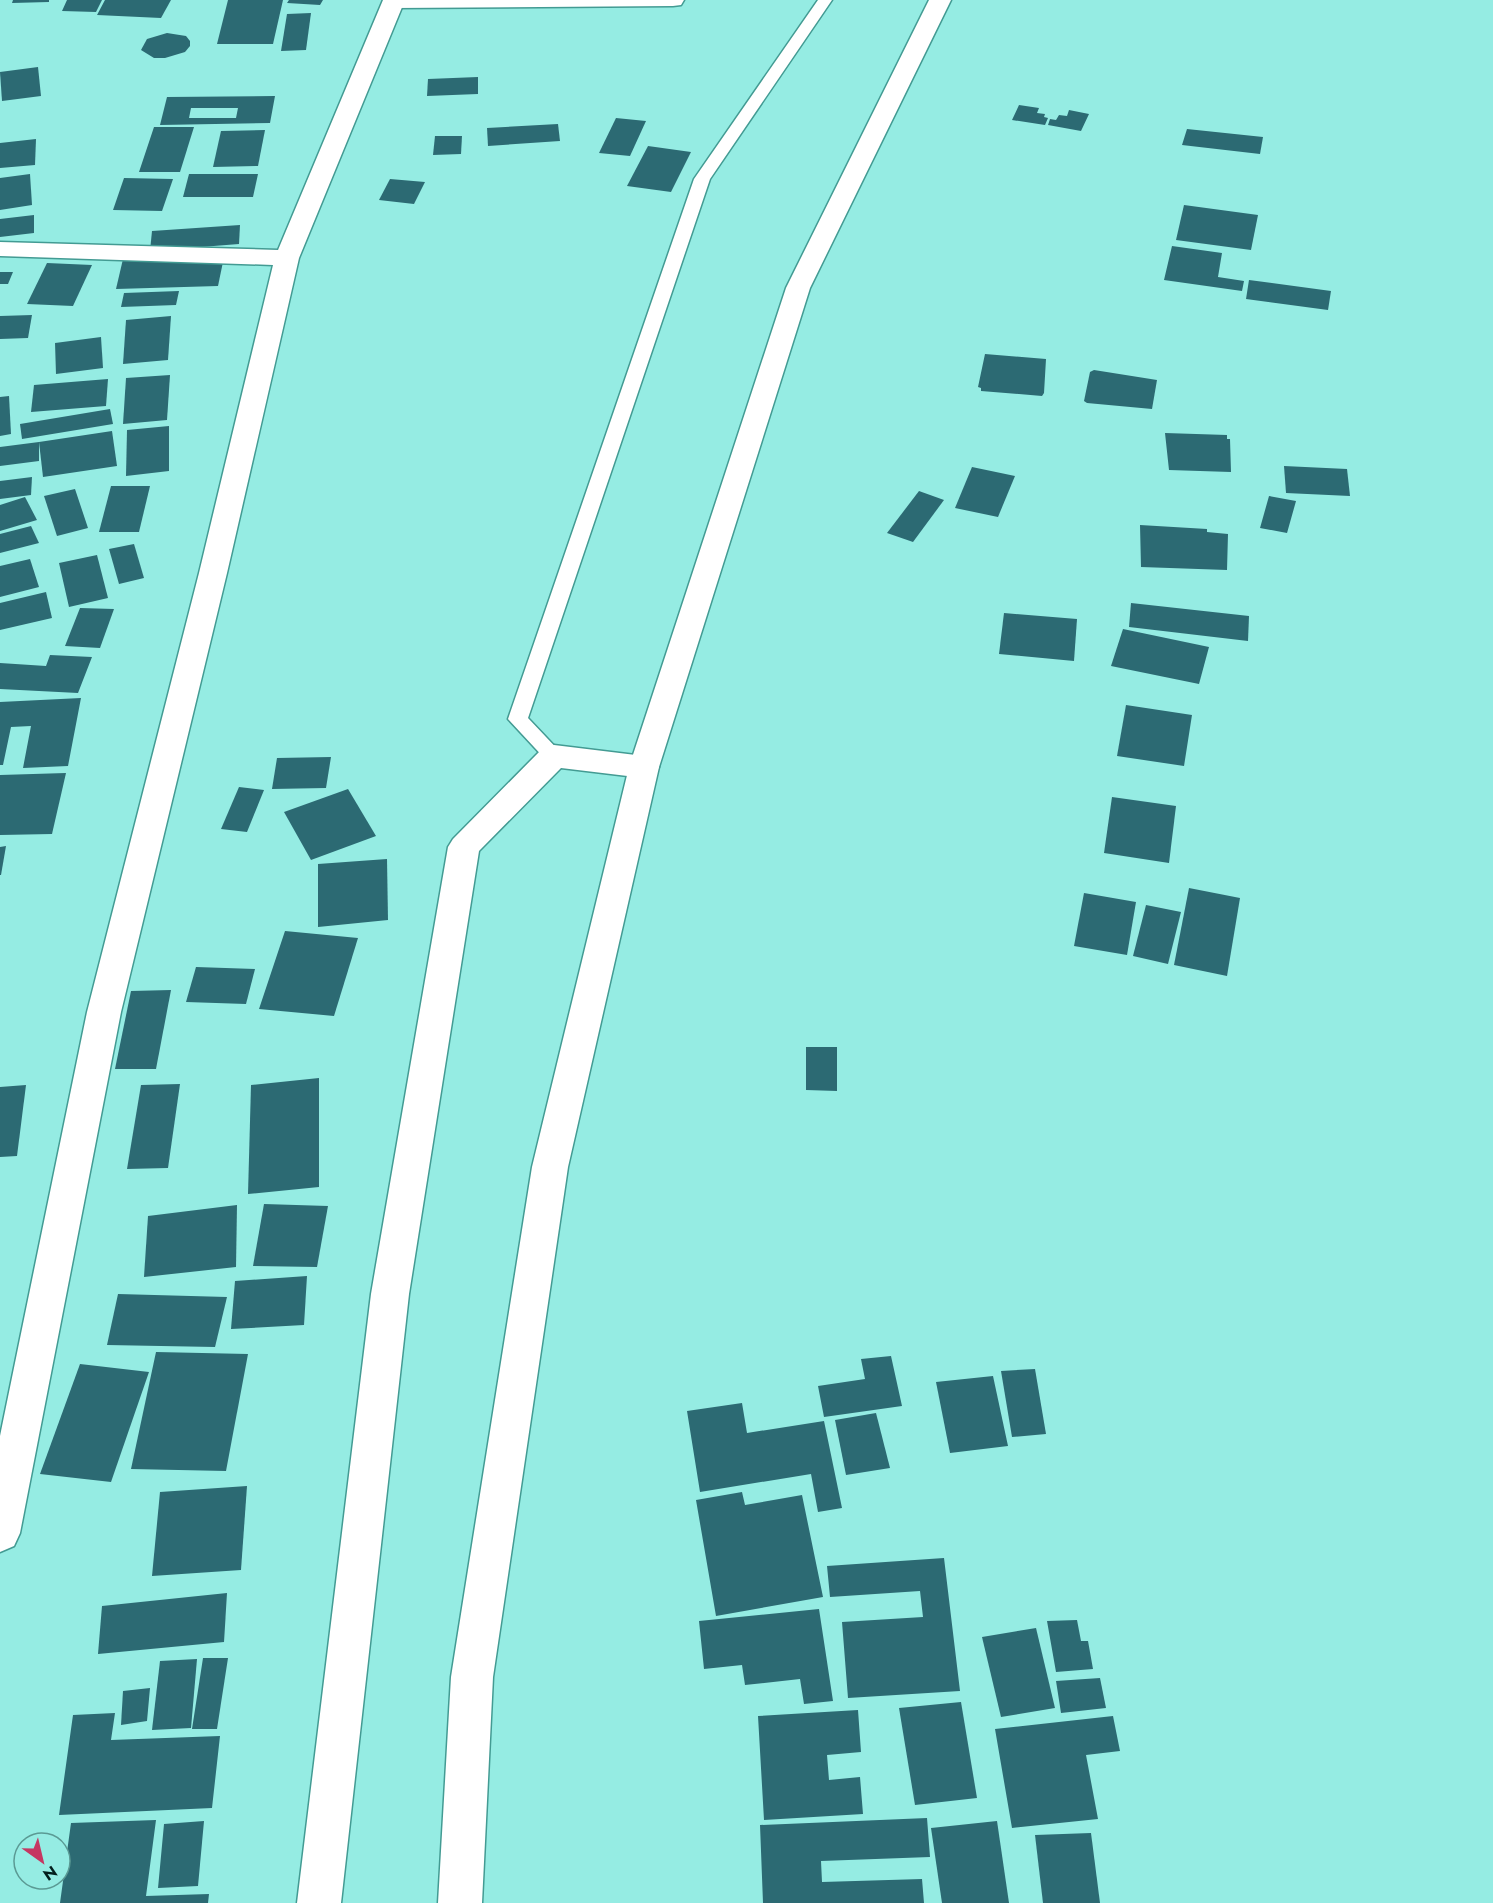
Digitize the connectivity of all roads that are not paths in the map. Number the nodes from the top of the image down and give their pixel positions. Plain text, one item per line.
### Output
1 (673, 0) edge
2 (825, 0) edge
3 (940, 0) edge
4 (394, 1) edge
5 (0, 249) edge
6 (288, 258) junction
7 (554, 756) junction
8 (644, 767) junction
9 (0, 1533) edge
10 (319, 1903) edge
11 (460, 1903) edge

1 - 4 main road
2 - 7 lane
3 - 8 main road
4 - 6 main road
5 - 6 main road
6 - 9 main road
7 - 8 main road
7 - 10 main road
8 - 11 main road

